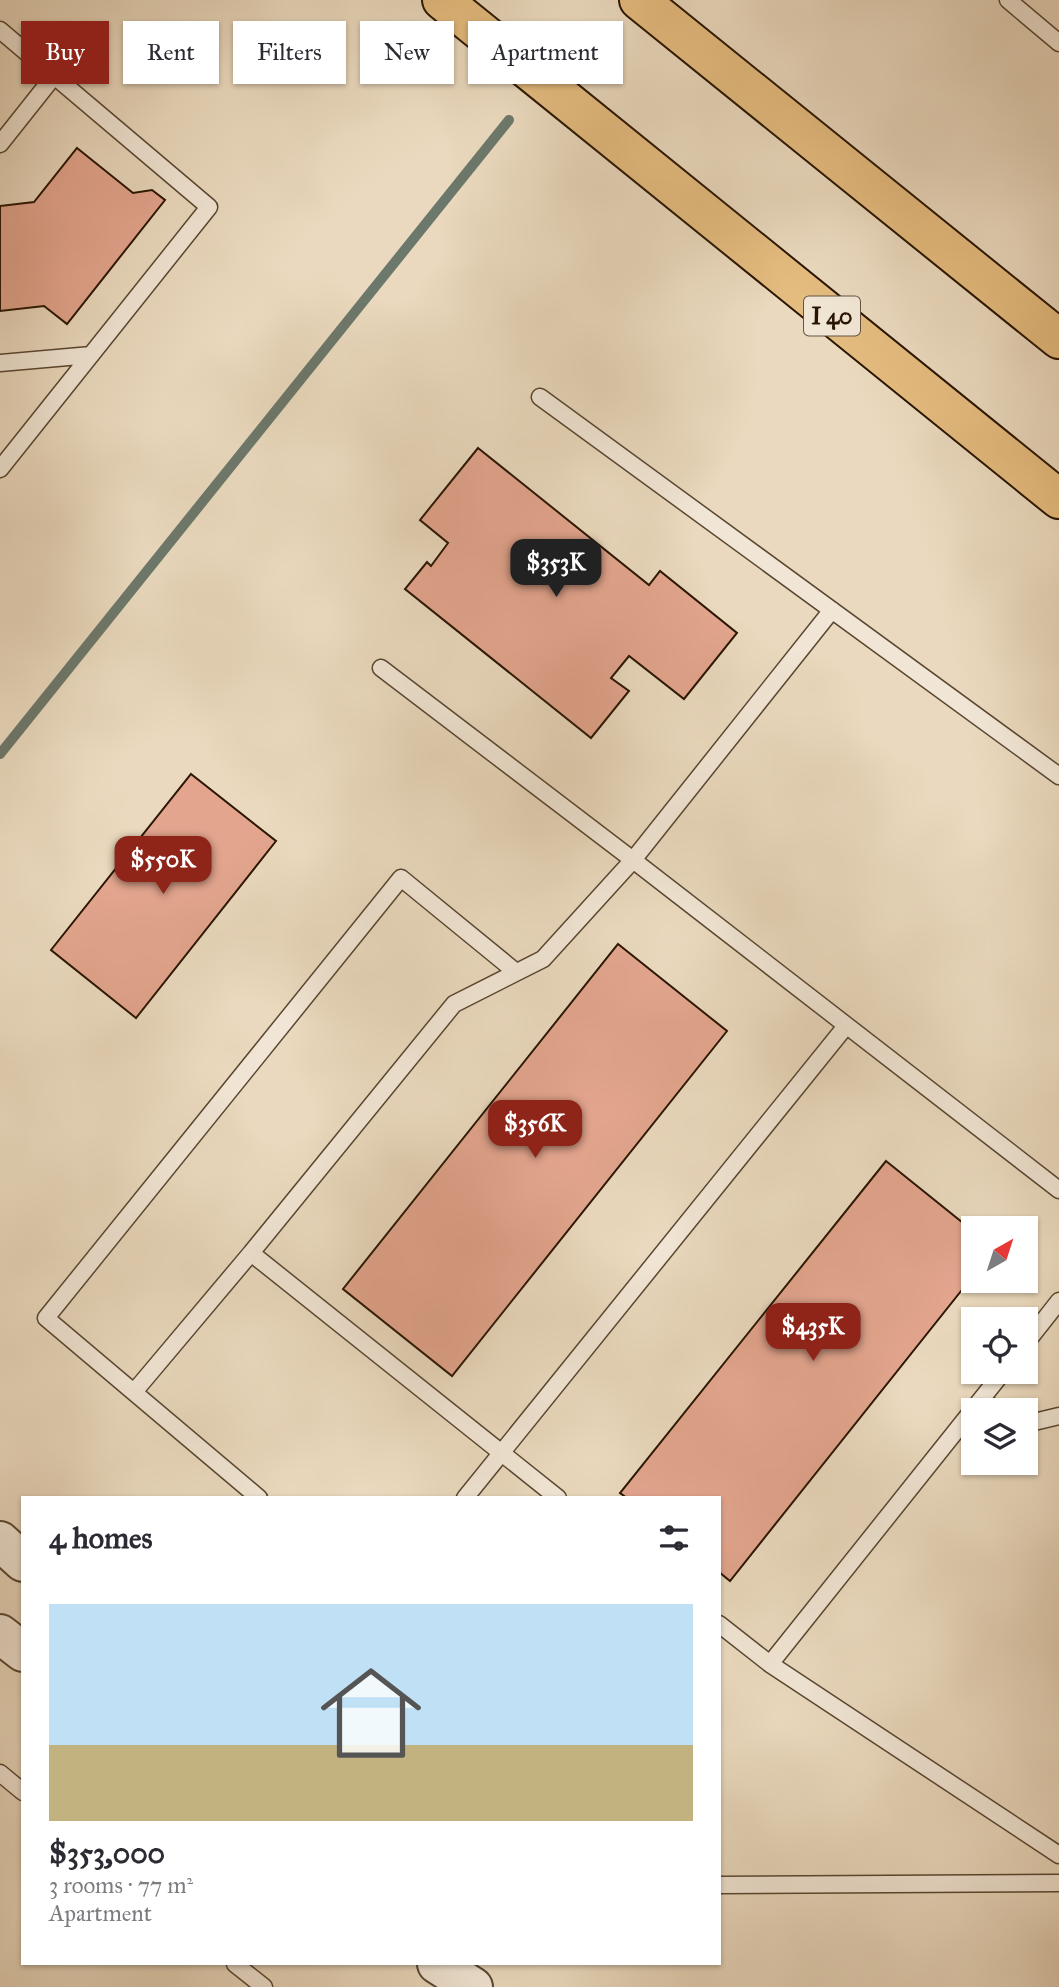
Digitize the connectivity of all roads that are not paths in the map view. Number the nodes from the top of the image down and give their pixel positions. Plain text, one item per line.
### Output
1 (442, 0) edge
2 (639, 0) edge
3 (1008, 0) edge
4 (0, 30) edge
5 (1059, 43) edge
6 (21, 48) edge
7 (48, 84) edge
8 (63, 84) edge
9 (0, 144) edge
10 (1059, 339) edge
11 (91, 355) junction
12 (0, 363) edge
13 (540, 397) dead end
14 (0, 469) edge
15 (1059, 499) edge
16 (832, 610) junction
17 (381, 668) dead end
18 (1059, 776) edge
19 (633, 860) junction
20 (516, 972) junction
21 (846, 1026) junction
22 (1059, 1190) edge
23 (251, 1254) junction
24 (1059, 1301) edge
25 (1038, 1328) edge
26 (993, 1384) edge
27 (134, 1392) junction
28 (982, 1398) edge
29 (1059, 1416) edge
30 (1038, 1421) edge
31 (961, 1425) edge
32 (502, 1454) junction
33 (257, 1496) edge
34 (468, 1496) edge
35 (555, 1496) edge
36 (0, 1541) edge
37 (21, 1560) edge
38 (721, 1626) edge
39 (0, 1634) edge
40 (21, 1651) edge
41 (770, 1664) junction
42 (0, 1773) edge
43 (21, 1789) edge
44 (1059, 1855) edge
45 (1059, 1884) edge
46 (721, 1885) edge
47 (236, 1965) edge
48 (439, 1965) edge
49 (453, 1965) edge
50 (264, 1987) edge
51 (474, 1987) edge

1 - 15 highway, I 40
2 - 10 highway
3 - 5 lane
4 - 6 lane
7 - 9 lane
8 - 11 lane
11 - 12 lane
11 - 14 lane
13 - 16 lane
16 - 18 lane
16 - 19 lane
17 - 19 lane
19 - 20 lane
19 - 21 lane
20 - 23 lane
20 - 27 lane
21 - 22 lane
21 - 32 lane
23 - 27 lane
23 - 32 lane
24 - 25 lane
26 - 28 lane
27 - 33 lane
29 - 30 lane
31 - 41 lane
32 - 34 lane
32 - 35 lane
36 - 37 street
38 - 41 lane
39 - 40 street
41 - 44 lane
42 - 43 lane
45 - 46 lane
47 - 50 lane
48 - 51 street
49 - 51 street

